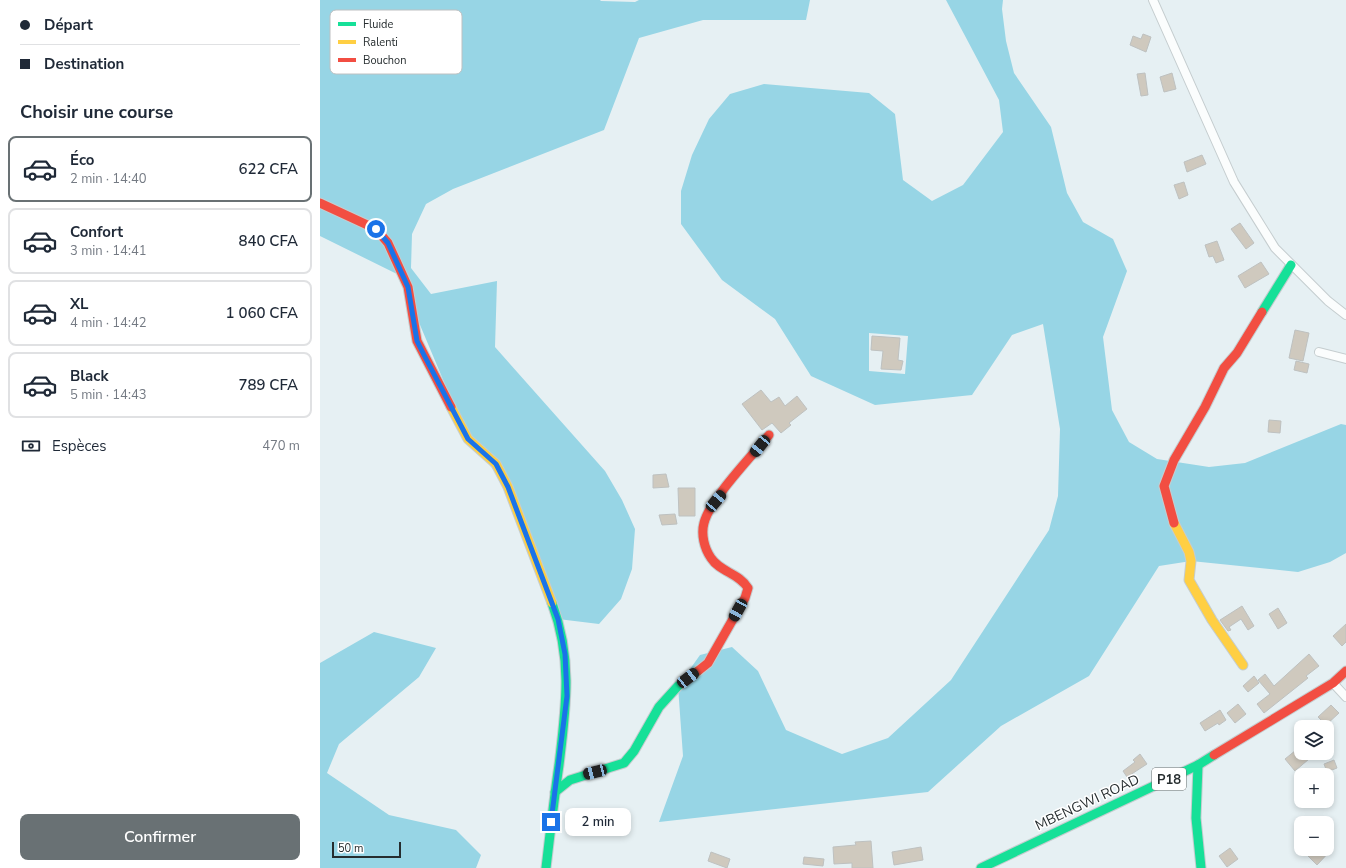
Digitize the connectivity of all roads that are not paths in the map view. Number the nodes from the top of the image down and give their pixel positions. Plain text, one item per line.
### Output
1 (1152, 0) edge
2 (320, 203) edge
3 (1291, 265) junction
4 (1346, 315) edge
5 (1319, 352) dead end
6 (1346, 359) edge
7 (769, 435) dead end
8 (1243, 665) dead end
9 (1346, 671) edge
10 (1333, 683) junction
11 (1346, 697) edge
12 (1198, 765) junction
13 (555, 792) junction
14 (546, 868) edge
15 (981, 868) edge
16 (1200, 868) edge

1 - 3 street
2 - 13 street
3 - 4 street
3 - 8 street
5 - 6 street
7 - 13 street
9 - 10 street, MBENGWI ROAD / P18
10 - 11 street
10 - 12 street, MBENGWI ROAD / P18
12 - 15 street, MBENGWI ROAD / P18
12 - 16 street
13 - 14 street

